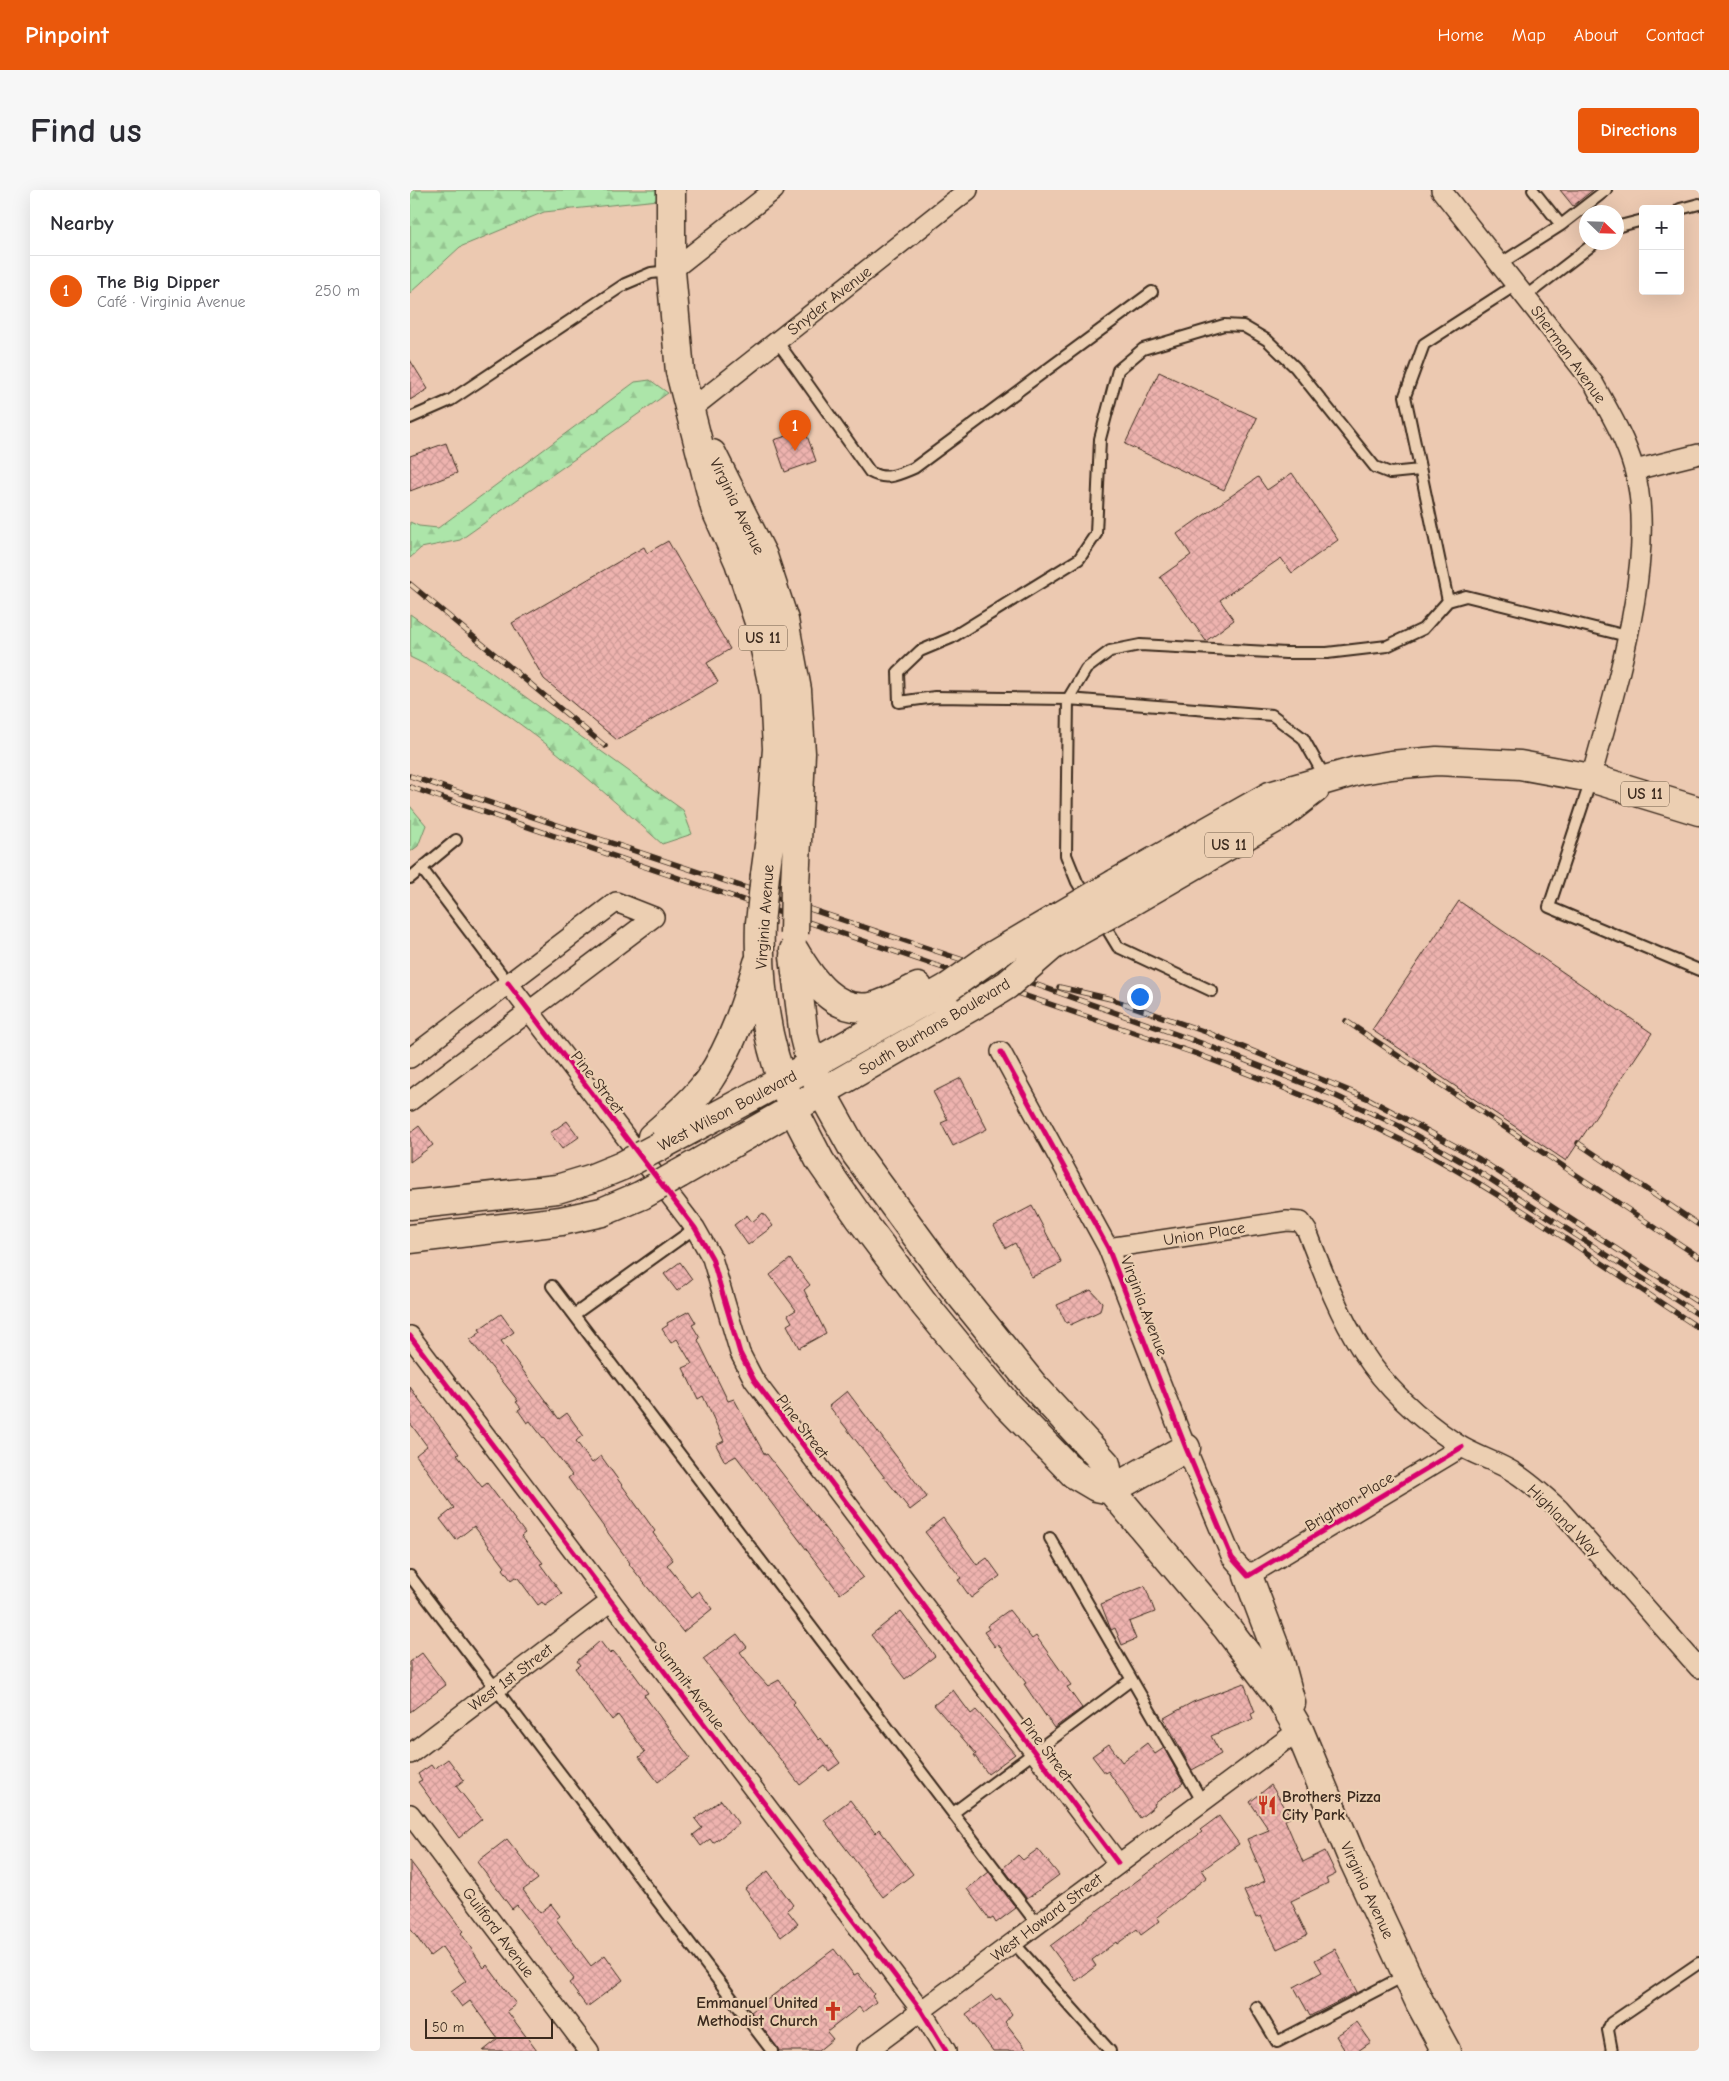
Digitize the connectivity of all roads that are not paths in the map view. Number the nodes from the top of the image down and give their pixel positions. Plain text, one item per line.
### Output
1 (671, 190) edge
2 (774, 190) edge
3 (968, 190) edge
4 (1441, 190) edge
5 (1533, 190) edge
6 (1606, 190) edge
7 (1699, 204) edge
8 (1684, 208) edge
9 (1639, 221) edge
10 (1561, 225) junction
11 (1624, 225) edge
12 (1584, 250) edge
13 (1500, 264) junction
14 (671, 271) junction
15 (1522, 290) junction
16 (1152, 292) dead end
17 (777, 341) junction
18 (690, 410) junction
19 (410, 418) edge
20 (1699, 454) edge
21 (1420, 470) junction
22 (1634, 470) junction
23 (1448, 601) junction
24 (1627, 636) junction
25 (1068, 699) junction
26 (1591, 778) junction
27 (1326, 780) junction
28 (1699, 811) edge
29 (456, 840) dead end
30 (422, 869) junction
31 (410, 878) edge
32 (1122, 893) junction
33 (794, 942) junction
34 (758, 963) junction
35 (1699, 970) edge
36 (508, 983) junction
37 (941, 984) junction
38 (1212, 991) dead end
39 (528, 1012) junction
40 (1001, 1052) dead end
41 (410, 1058) edge
42 (811, 1065) junction
43 (781, 1080) junction
44 (821, 1091) junction
45 (410, 1101) edge
46 (793, 1109) junction
47 (656, 1141) junction
48 (410, 1204) edge
49 (1300, 1222) joint
50 (695, 1228) junction
51 (410, 1239) edge
52 (1108, 1248) junction
53 (552, 1286) dead end
54 (575, 1314) junction
55 (410, 1336) edge
56 (1462, 1447) junction
57 (1186, 1448) junction
58 (1111, 1490) junction
59 (1050, 1538) dead end
60 (410, 1576) edge
61 (1248, 1576) junction
62 (611, 1601) junction
63 (1699, 1668) edge
64 (1131, 1680) junction
65 (494, 1688) junction
66 (1299, 1730) junction
67 (1034, 1752) junction
68 (410, 1754) edge
69 (1202, 1801) junction
70 (953, 1813) junction
71 (410, 1814) edge
72 (1118, 1863) junction
73 (1037, 1924) junction
74 (1013, 1942) junction
75 (1699, 1962) edge
76 (1407, 1975) junction
77 (1256, 2007) dead end
78 (921, 2010) junction
79 (589, 2051) edge
80 (772, 2051) edge
81 (867, 2051) edge
82 (946, 2051) edge
83 (1110, 2051) edge
84 (1446, 2051) edge
85 (1612, 2051) edge

1 - 14 main road, Virginia Avenue / US 11
2 - 14 street
3 - 17 street, Snyder Avenue
4 - 13 street, Sherman Avenue
5 - 10 lane
6 - 10 lane
7 - 8 lane
9 - 11 lane
10 - 13 lane
12 - 15 lane
13 - 15 street, Sherman Avenue
14 - 18 main road, Virginia Avenue / US 11
14 - 19 lane
15 - 21 lane
15 - 22 street, Sherman Avenue
16 - 17 lane
17 - 18 street, Snyder Avenue
18 - 33 main road, Virginia Avenue / US 11, bridge
18 - 34 main road, Virginia Avenue / US 11, bridge
20 - 22 street
21 - 23 lane
21 - 25 lane
22 - 24 street, Sherman Avenue
23 - 24 lane
23 - 25 lane
24 - 26 street, Sherman Avenue
25 - 27 lane
25 - 38 lane
26 - 27 main road, South Burhans Boulevard / US 11
26 - 28 main road, South Burhans Boulevard / US 11
26 - 35 lane
27 - 32 main road, South Burhans Boulevard / US 11
29 - 30 lane
30 - 31 lane
30 - 36 lane
32 - 37 main road, South Burhans Boulevard / US 11, bridge
32 - 44 main road, South Burhans Boulevard / US 11, bridge
33 - 37 main road
33 - 42 main road, Virginia Avenue
34 - 43 main road, Virginia Avenue / US 11
34 - 47 main road
36 - 39 street, Pine Street
36 - 39 street
36 - 41 street
37 - 42 main road, South Burhans Boulevard
39 - 45 street
39 - 50 street, Pine Street
40 - 52 street, Virginia Avenue
42 - 43 main road, West Wilson Boulevard
42 - 44 main road, Virginia Avenue
43 - 46 main road, Virginia Avenue / US 11
43 - 47 main road, West Wilson Boulevard
44 - 46 main road, South Burhans Boulevard / US 11
44 - 58 main road, Virginia Avenue
46 - 51 main road, West Wilson Boulevard, bridge
46 - 58 main road, Virginia Avenue
47 - 48 main road
49 - 52 street, Union Place
49 - 56 street, Highland Way
50 - 54 lane
50 - 67 street, Pine Street
52 - 57 street, Virginia Avenue
53 - 54 lane
54 - 70 lane
55 - 62 street, Summit Avenue
56 - 61 street, Brighton Place
56 - 63 street, Highland Way
57 - 58 main road
57 - 61 street, Virginia Avenue
58 - 66 main road, Virginia Avenue
59 - 64 lane
60 - 65 lane
61 - 66 main road
62 - 65 street, West 1st Street
62 - 78 street, Summit Avenue
64 - 67 lane
64 - 69 lane
65 - 68 street, West 1st Street
65 - 80 lane
66 - 69 street, West Howard Street
66 - 76 main road, Virginia Avenue
67 - 70 lane
67 - 72 street, Pine Street
69 - 72 street, West Howard Street
70 - 73 lane
71 - 79 street, Guilford Avenue
72 - 73 street, West Howard Street
73 - 74 street, West Howard Street
74 - 78 street, West Howard Street
74 - 83 lane
75 - 85 lane
76 - 77 lane
76 - 84 main road, Virginia Avenue
78 - 81 street, West Howard Street
78 - 82 street, Summit Avenue

